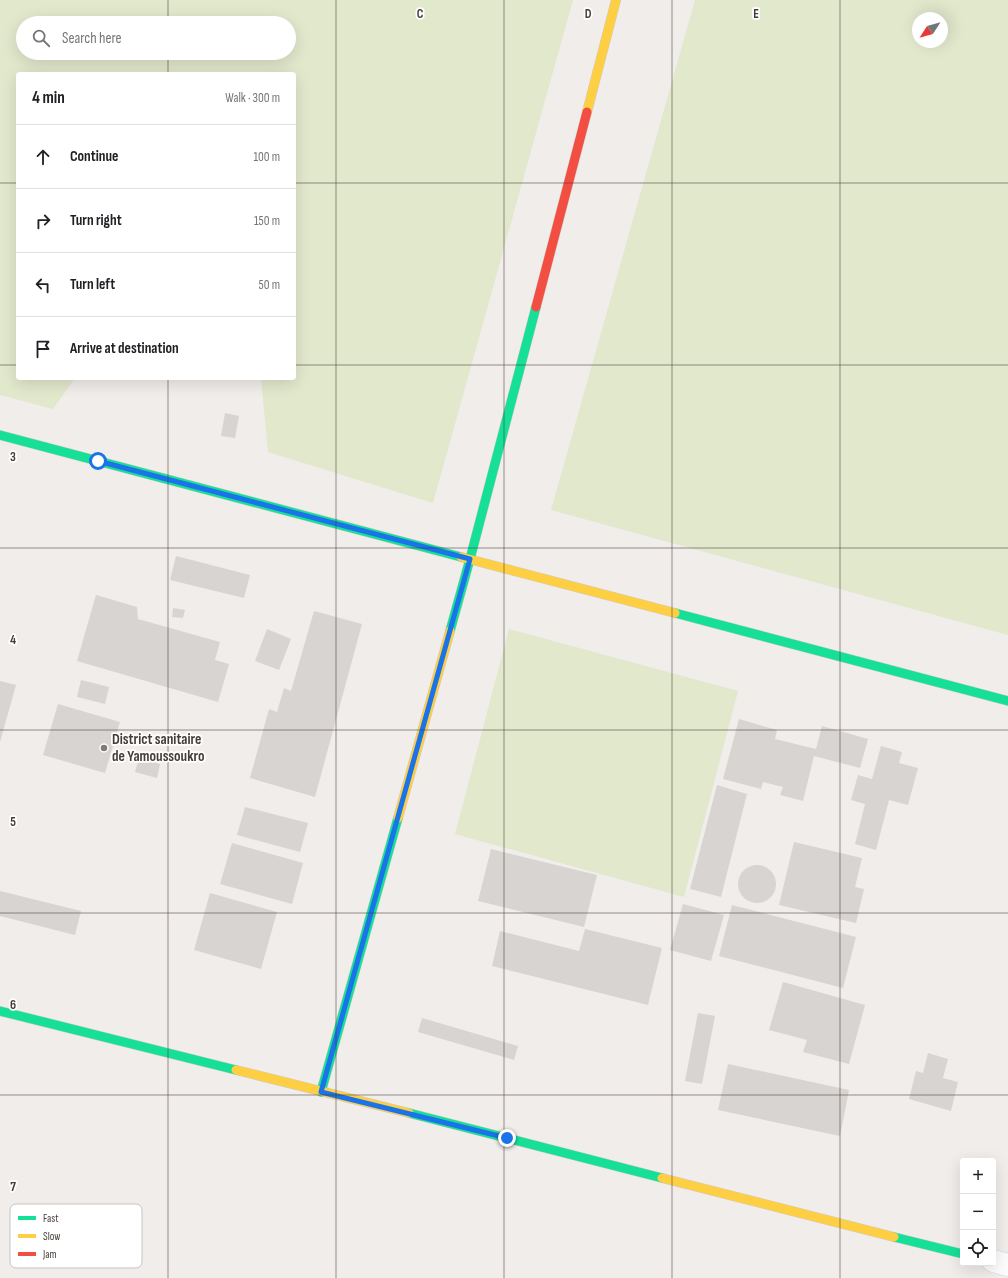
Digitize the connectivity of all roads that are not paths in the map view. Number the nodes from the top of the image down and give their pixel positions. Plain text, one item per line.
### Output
1 (616, 0) edge
2 (0, 435) edge
3 (470, 559) junction
4 (1008, 701) edge
5 (0, 1011) edge
6 (321, 1092) junction
7 (960, 1253) edge
8 (996, 1262) edge
9 (1008, 1265) edge

1 - 3 street
2 - 3 street
3 - 4 street
3 - 6 street
5 - 6 street
6 - 7 street
8 - 9 street

